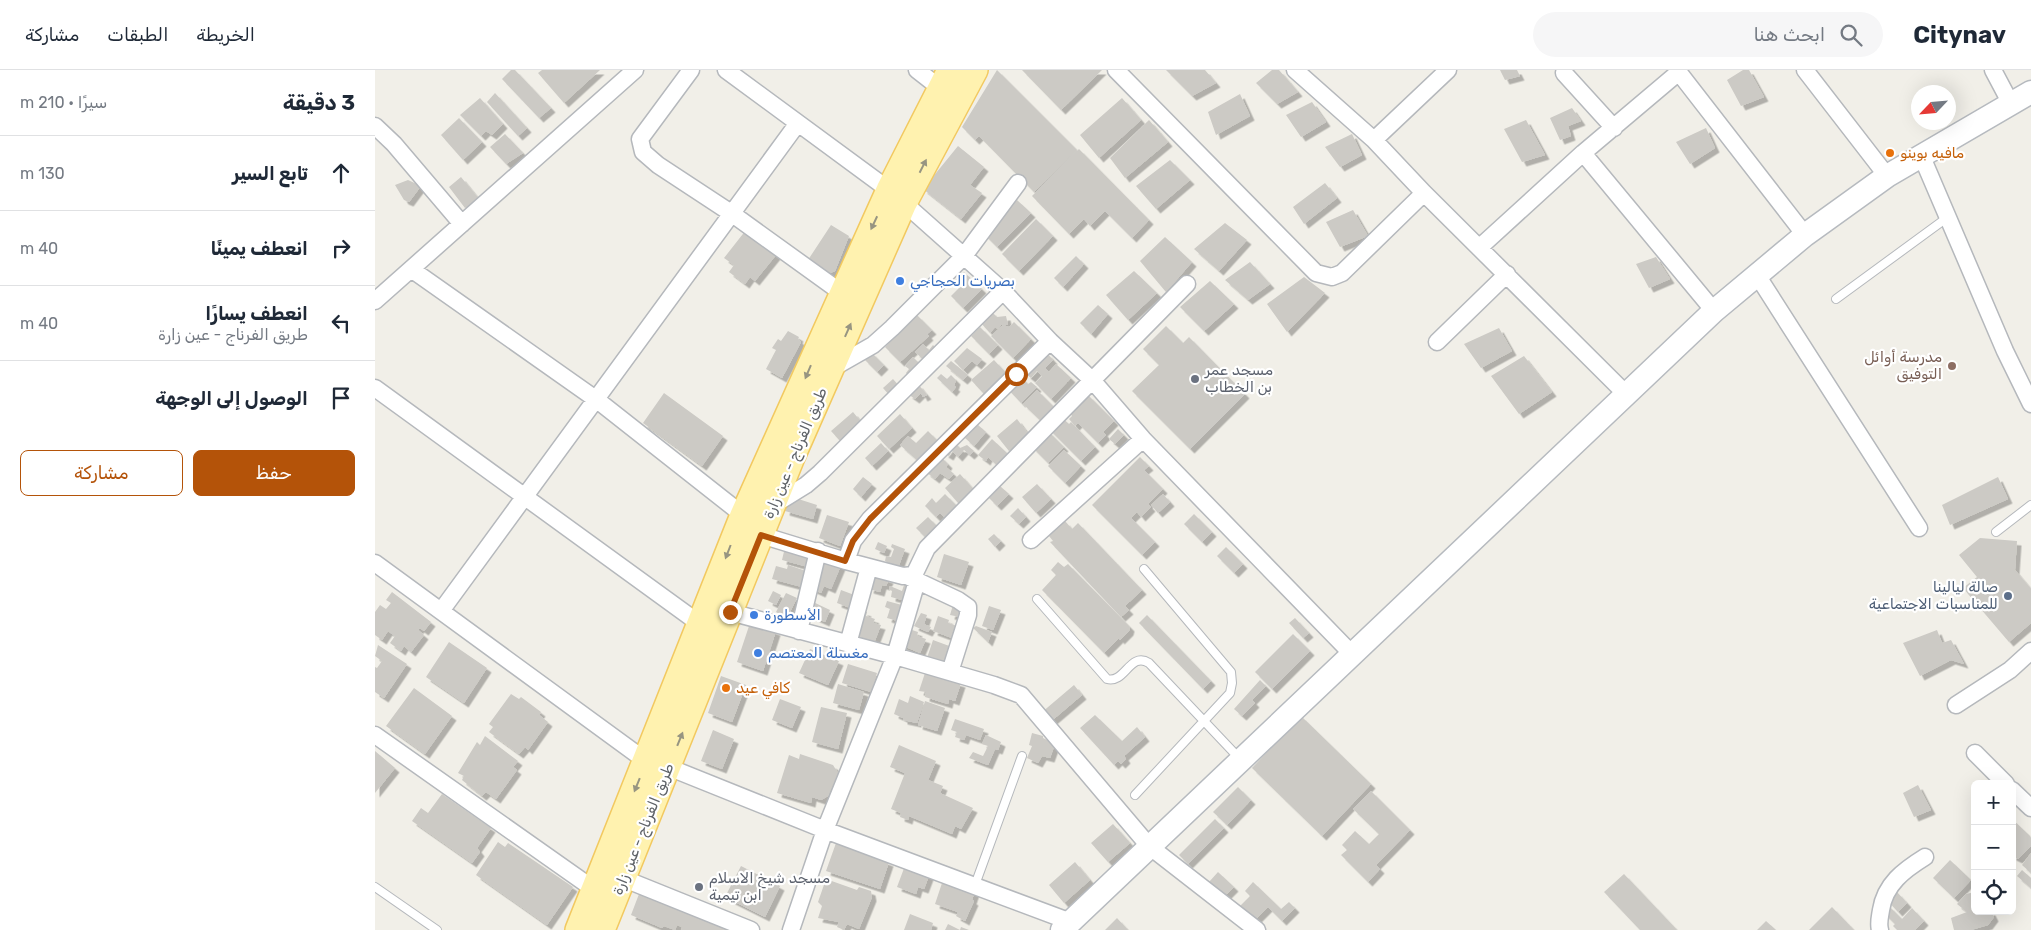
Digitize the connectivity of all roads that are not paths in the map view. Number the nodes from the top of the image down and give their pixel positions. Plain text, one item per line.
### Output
1 (635, 70) edge
2 (691, 70) edge
3 (727, 70) edge
4 (917, 70) edge
5 (975, 70) edge
6 (1115, 70) edge
7 (1295, 70) edge
8 (1448, 70) edge
9 (1805, 70) edge
10 (1993, 70) edge
11 (1678, 71) edge
12 (1564, 74) dead end
13 (945, 79) edge
14 (2031, 92) edge
15 (2011, 104) junction
16 (798, 123) junction
17 (375, 126) edge
18 (1614, 128) junction
19 (1374, 140) junction
20 (1583, 153) junction
21 (1922, 157) junction
22 (1887, 176) junction
23 (1018, 183) dead end
24 (1424, 193) junction
25 (897, 196) junction
26 (731, 213) junction
27 (1948, 217) junction
28 (462, 224) junction
29 (1805, 235) junction
30 (1480, 247) junction
31 (964, 256) junction
32 (411, 269) junction
33 (1507, 274) junction
34 (1757, 275) junction
35 (1187, 284) dead end
36 (1003, 290) junction
37 (842, 293) junction
38 (1836, 299) dead end
39 (375, 301) edge
40 (1714, 311) junction
41 (1050, 341) junction
42 (1437, 342) dead end
43 (831, 369) junction
44 (1092, 380) junction
45 (375, 388) edge
46 (1625, 393) junction
47 (597, 400) junction
48 (2031, 404) edge
49 (1143, 439) junction
50 (526, 498) junction
51 (772, 506) junction
52 (2031, 506) edge
53 (743, 516) junction
54 (1919, 528) dead end
55 (1996, 532) dead end
56 (761, 535) junction
57 (1031, 540) dead end
58 (818, 552) junction
59 (845, 561) junction
60 (375, 563) edge
61 (869, 567) junction
62 (1144, 570) dead end
63 (913, 579) junction
64 (1037, 599) dead end
65 (441, 611) junction
66 (730, 612) junction
67 (700, 624) junction
68 (799, 631) junction
69 (848, 644) junction
70 (2031, 651) edge
71 (1351, 654) junction
72 (895, 656) junction
73 (950, 672) junction
74 (1956, 705) dead end
75 (1205, 722) junction
76 (375, 735) edge
77 (1975, 753) dead end
78 (1022, 756) dead end
79 (1241, 760) junction
80 (657, 764) junction
81 (2002, 780) edge
82 (2016, 794) edge
83 (1135, 795) dead end
84 (2031, 808) edge
85 (825, 830) junction
86 (1149, 846) junction
87 (1925, 857) dead end
88 (622, 878) junction
89 (975, 886) junction
90 (375, 887) edge
91 (595, 890) junction
92 (1067, 926) edge
93 (437, 930) edge
94 (578, 930) edge
95 (602, 930) edge
96 (751, 930) edge
97 (791, 930) edge
98 (1257, 930) edge
99 (1880, 930) edge

1 - 28 street
2 - 26 street
3 - 16 street
4 - 13 street
25 -> 5 main road, طريق الفرناج - عين زارة
6 - 24 street
7 - 19 street
8 - 19 street
9 - 22 street
10 - 15 street
11 - 18 street
11 - 29 street
12 - 18 street
13 - 25 main road, طريق الفرناج - عين زارة
14 - 15 street
15 - 21 street
16 - 25 street
16 - 26 street
17 - 28 street
18 - 20 street
19 - 24 street
20 - 30 street
20 - 40 street
21 - 22 street
21 - 27 street
22 - 29 street
23 - 31 street
24 - 30 street
25 - 31 street
25 -> 37 main road, طريق الفرناج - عين زارة
43 -> 25 main road, طريق الفرناج - عين زارة
26 - 37 street
26 - 47 street
27 - 38 lane
27 - 48 street
28 - 32 street
29 - 34 street
30 - 33 street
31 - 36 street
31 - 43 street
32 - 39 street
32 - 47 street
33 - 42 street
33 - 46 street
34 - 40 street
34 - 54 street
35 - 44 street
36 - 41 street
36 - 51 street
37 -> 53 main road, طريق الفرناج - عين زارة
40 - 46 street
41 - 44 street
41 - 59 street
43 - 51 main road, طريق الفرناج - عين زارة
44 - 49 street
44 - 63 street
45 - 50 street
46 - 71 street
47 - 50 street
47 - 53 street
49 - 57 street
49 - 71 street
50 - 65 street
50 - 67 street
51 - 56 main road, طريق الفرناج - عين زارة
52 - 55 lane
53 -> 67 main road, طريق الفرناج - عين زارة
56 - 58 street
56 - 66 main road, طريق الفرناج - عين زارة
58 - 59 street
58 - 68 street
59 - 61 street
60 - 65 street
61 - 63 street
61 - 69 street
62 - 75 lane
63 - 72 street
63 - 73 street
64 - 75 lane
65 - 80 street
66 - 68 street
80 -> 66 main road, طريق الفرناج - عين زارة
67 - 80 main road, طريق الفرناج - عين زارة
68 - 69 street
69 - 72 street
70 - 74 street
71 - 79 street
72 - 73 street
72 - 85 street
73 - 86 street
75 - 79 lane
75 - 83 lane
76 - 91 street
77 - 81 street
78 - 89 lane
79 - 86 street
80 - 85 street
80 - 88 main road, طريق الفرناج - عين زارة
80 -> 91 main road, طريق الفرناج - عين زارة
82 - 84 street
85 - 89 street
85 - 97 street
86 - 92 street
86 - 98 street
87 - 99 street
88 - 95 main road, طريق الفرناج - عين زارة
88 - 96 street
89 - 92 street
90 - 93 lane
91 - 94 main road, طريق الفرناج - عين زارة

